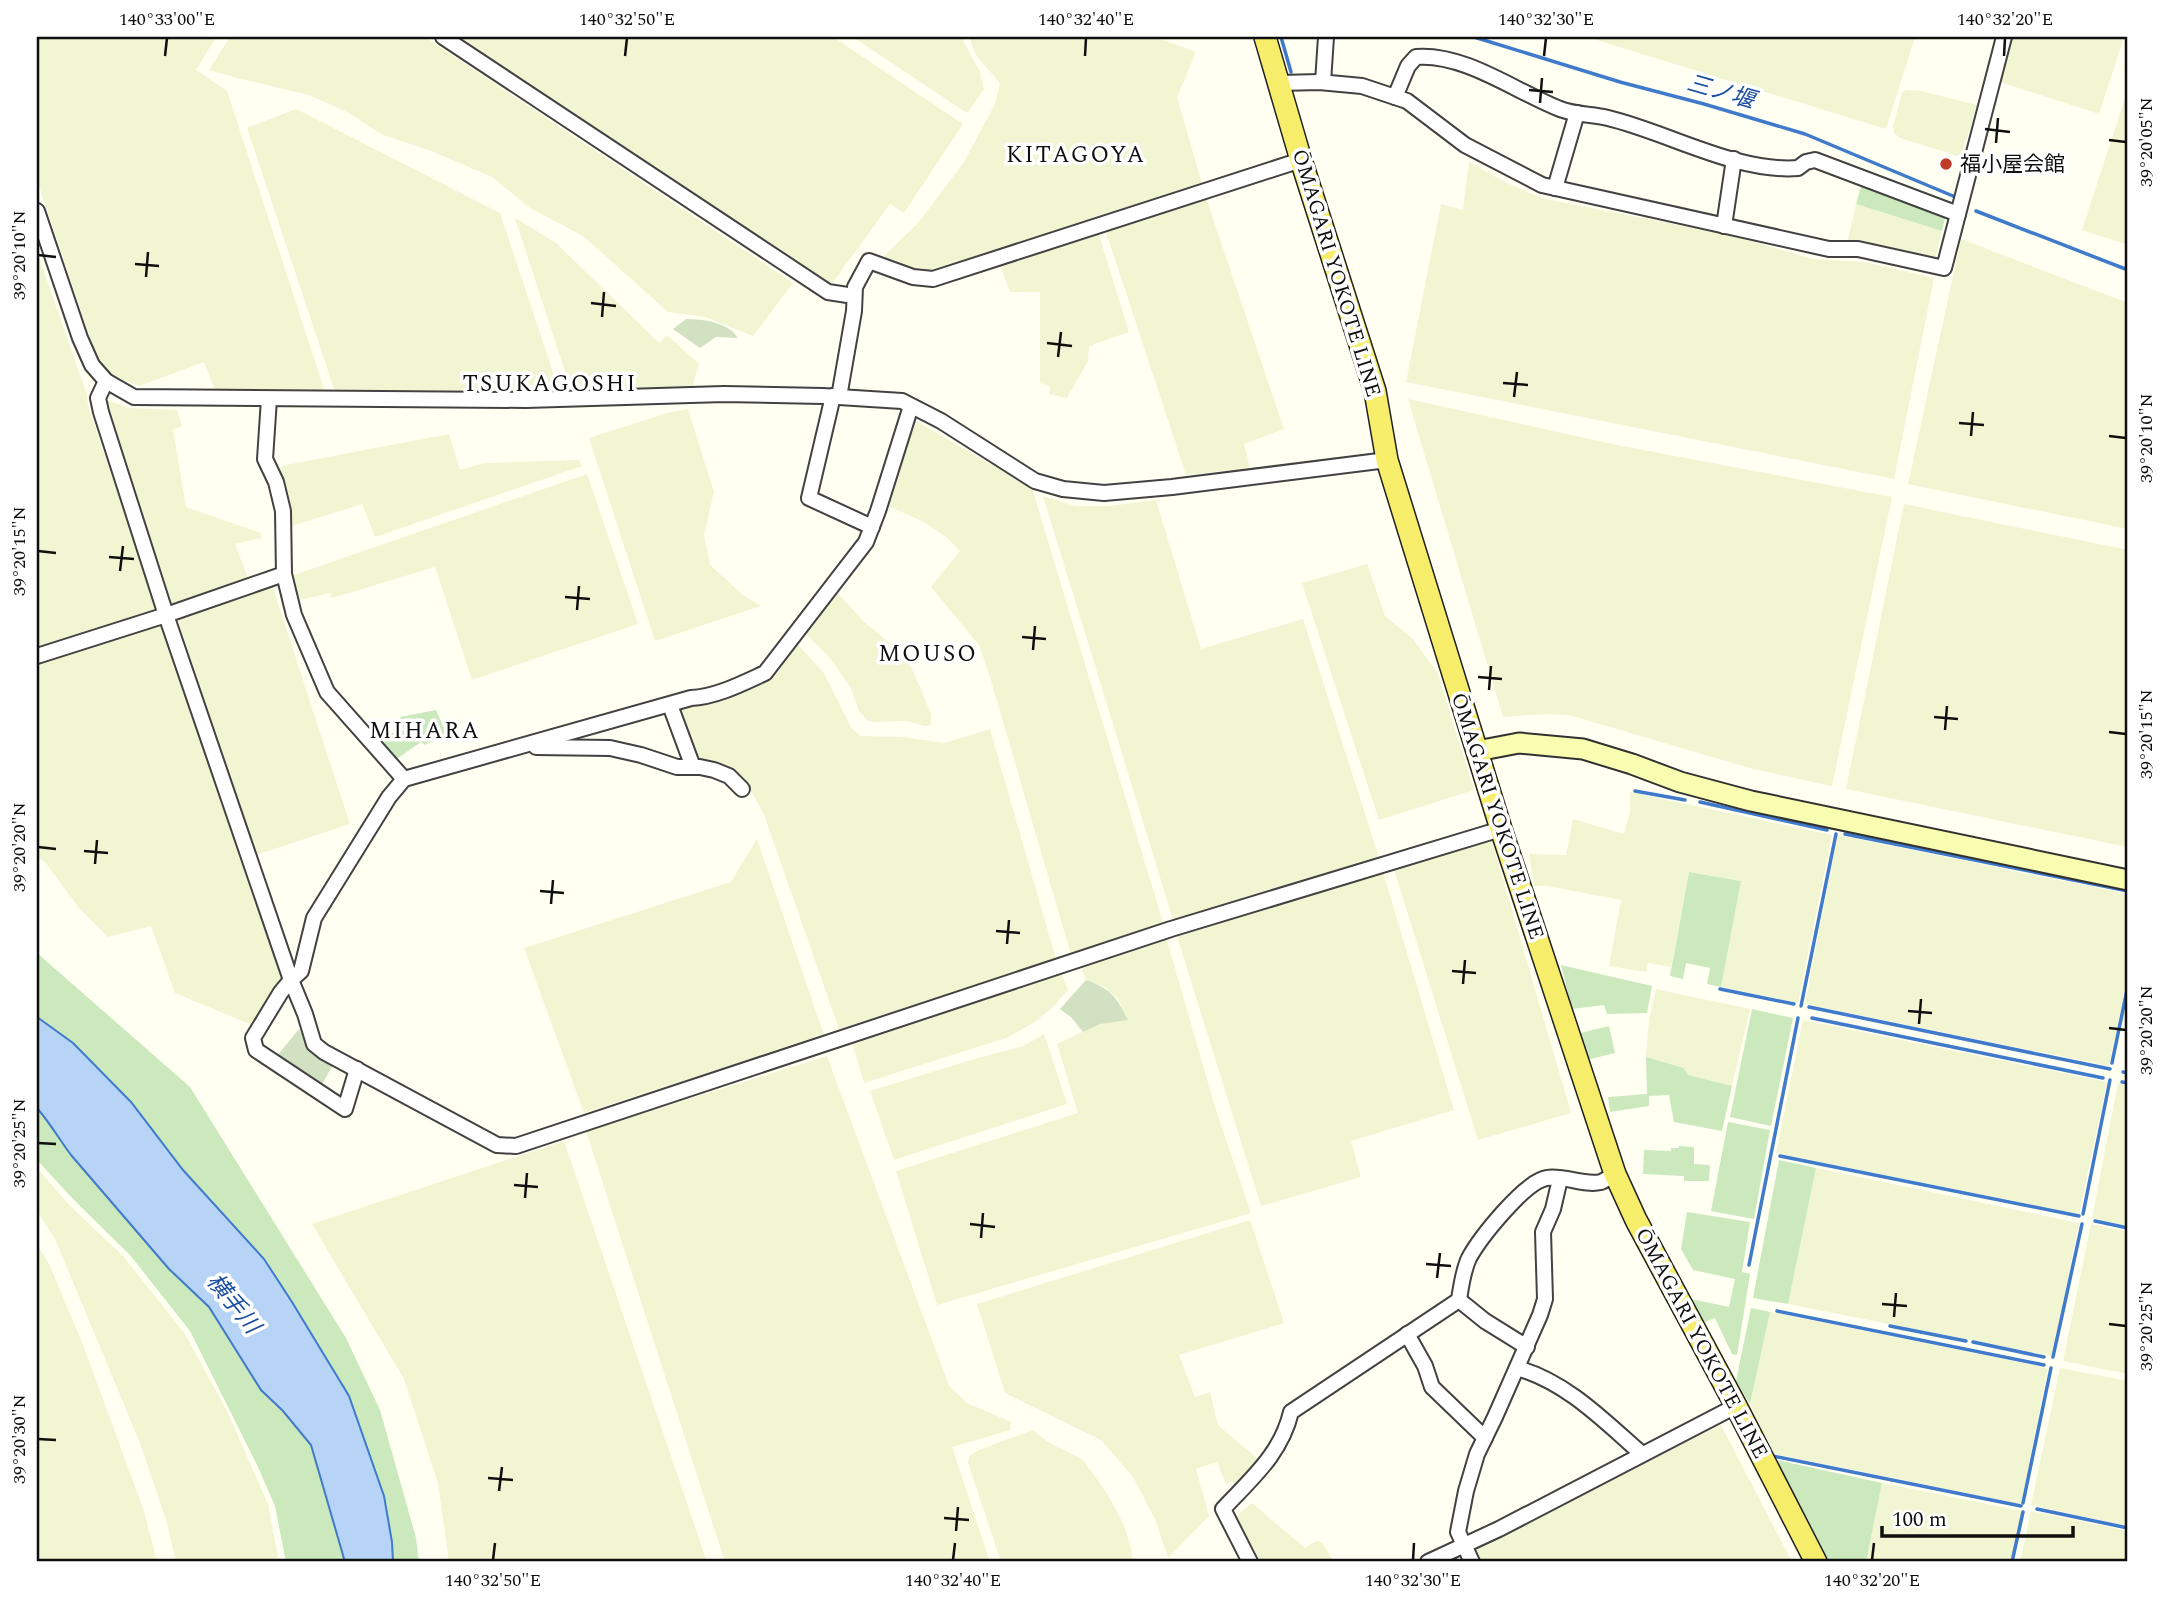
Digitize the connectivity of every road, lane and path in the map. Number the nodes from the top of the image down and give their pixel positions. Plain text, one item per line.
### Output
1 (443, 37) edge
2 (1265, 37) edge
3 (1326, 37) edge
4 (2004, 37) edge
5 (1323, 82) junction
6 (1280, 83) junction
7 (1395, 97) junction
8 (1577, 113) junction
9 (1301, 159) junction
10 (1734, 159) junction
11 (1555, 188) junction
12 (37, 211) edge
13 (1958, 214) junction
14 (1724, 226) junction
15 (854, 296) junction
16 (106, 381) junction
17 (836, 397) junction
18 (269, 399) junction
19 (911, 406) junction
20 (1387, 460) junction
21 (872, 527) junction
22 (284, 574) junction
23 (166, 615) junction
24 (37, 656) edge
25 (670, 705) junction
26 (523, 746) junction
27 (1477, 751) junction
28 (694, 767) junction
29 (404, 779) junction
30 (742, 789) dead end
31 (1501, 829) junction
32 (2128, 880) edge
33 (291, 980) junction
34 (357, 1069) junction
35 (1615, 1174) junction
36 (1560, 1179) junction
37 (1459, 1300) junction
38 (1407, 1334) junction
39 (1527, 1347) junction
40 (1517, 1368) junction
41 (1736, 1406) junction
42 (1485, 1438) junction
43 (1642, 1454) junction
44 (1464, 1545) junction
45 (1250, 1562) edge
46 (1428, 1562) edge
47 (1472, 1562) edge
48 (1816, 1562) edge

1 - 15 street
2 - 6 main road, ŌMAGARI YOKOTE LINE
3 - 5 street
4 - 13 street
5 - 6 street
5 - 7 street
6 - 9 main road, ŌMAGARI YOKOTE LINE
7 - 8 street
7 - 11 street
8 - 10 street
8 - 11 street
9 - 15 street
9 - 20 main road, ŌMAGARI YOKOTE LINE
10 - 13 street
10 - 14 street
11 - 14 street
12 - 16 street
13 - 14 street
15 - 17 street
16 - 18 street
16 - 23 street
17 - 18 street
17 - 19 street
17 - 21 street
18 - 22 street
19 - 20 street
19 - 21 street
20 - 27 main road, ŌMAGARI YOKOTE LINE
21 - 25 street
22 - 23 street
22 - 29 street
23 - 24 street
23 - 33 street
25 - 26 street
25 - 28 street
26 - 28 street
26 - 29 street
27 - 31 main road, ŌMAGARI YOKOTE LINE
27 - 32 street
28 - 30 street
29 - 33 street
31 - 34 street
31 - 35 main road, ŌMAGARI YOKOTE LINE
33 - 34 street
33 - 34 street
35 - 36 street
35 - 41 main road, ŌMAGARI YOKOTE LINE
36 - 37 street
36 - 39 street
37 - 38 street
37 - 39 street
38 - 42 street
38 - 45 street
39 - 40 street
40 - 42 street
40 - 43 street
41 - 43 street
41 - 48 main road, ŌMAGARI YOKOTE LINE
42 - 44 street
43 - 44 street
44 - 46 street
44 - 47 street

